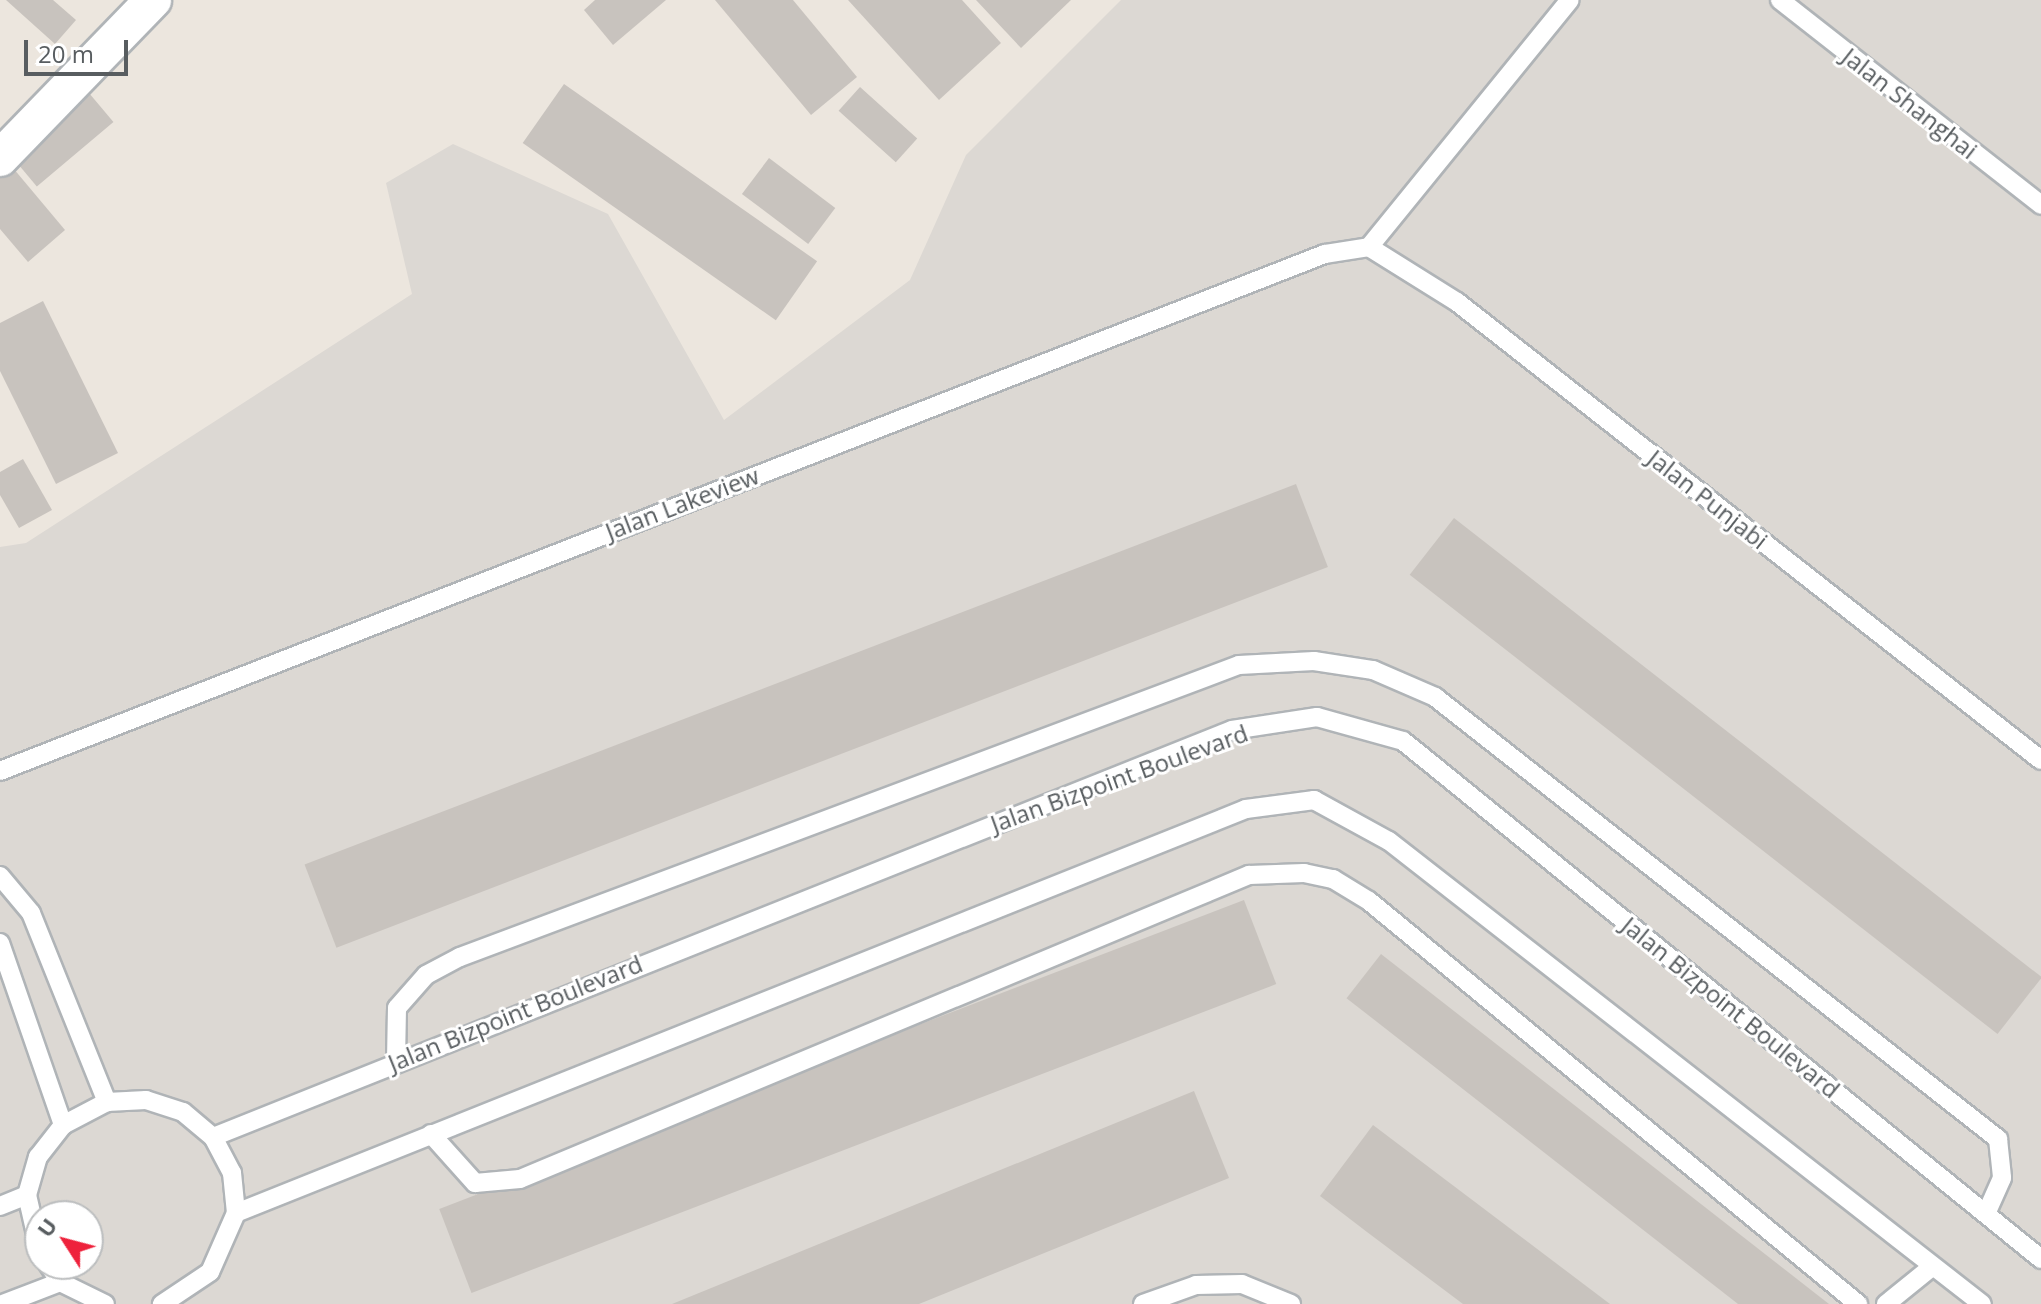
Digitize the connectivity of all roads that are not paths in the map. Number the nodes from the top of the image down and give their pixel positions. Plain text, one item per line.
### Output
1 (153, 0) edge
2 (1570, 0) edge
3 (1780, 0) edge
4 (0, 158) edge
5 (2041, 205) edge
6 (1369, 247) junction
7 (2041, 760) edge
8 (0, 771) edge
9 (1, 886) edge
10 (0, 943) edge
11 (396, 1060) junction
12 (107, 1102) junction
13 (63, 1125) junction
14 (431, 1134) junction
15 (213, 1137) junction
16 (27, 1195) junction
17 (28, 1200) edge
18 (0, 1206) edge
19 (236, 1213) junction
20 (1986, 1214) junction
21 (2041, 1259) edge
22 (1933, 1266) junction
23 (60, 1282) joint
24 (187, 1299) edge
25 (3, 1304) edge
26 (105, 1304) edge
27 (162, 1304) edge
28 (1143, 1304) edge
29 (1291, 1304) edge
30 (1858, 1304) edge
31 (1886, 1304) edge
32 (1982, 1304) edge

1 - 4 street
2 - 6 lane
3 - 5 lane, Jalan Shanghai
6 - 7 lane, Jalan Punjabi
6 - 8 lane, Jalan Lakeview
9 - 12 lane
10 - 13 lane
11 - 15 lane, Jalan Bizpoint Boulevard
11 - 20 lane, Jalan Bizpoint Boulevard
11 - 20 lane
12 - 13 lane
12 - 15 lane
13 - 16 lane
14 - 19 lane
14 - 22 lane
14 - 30 lane
15 - 19 lane
16 - 17 lane
16 - 18 lane
19 - 24 lane
20 - 21 lane, Jalan Bizpoint Boulevard
22 - 31 lane
22 - 32 lane
23 - 25 lane
23 - 26 lane
24 - 27 lane
28 - 29 lane

